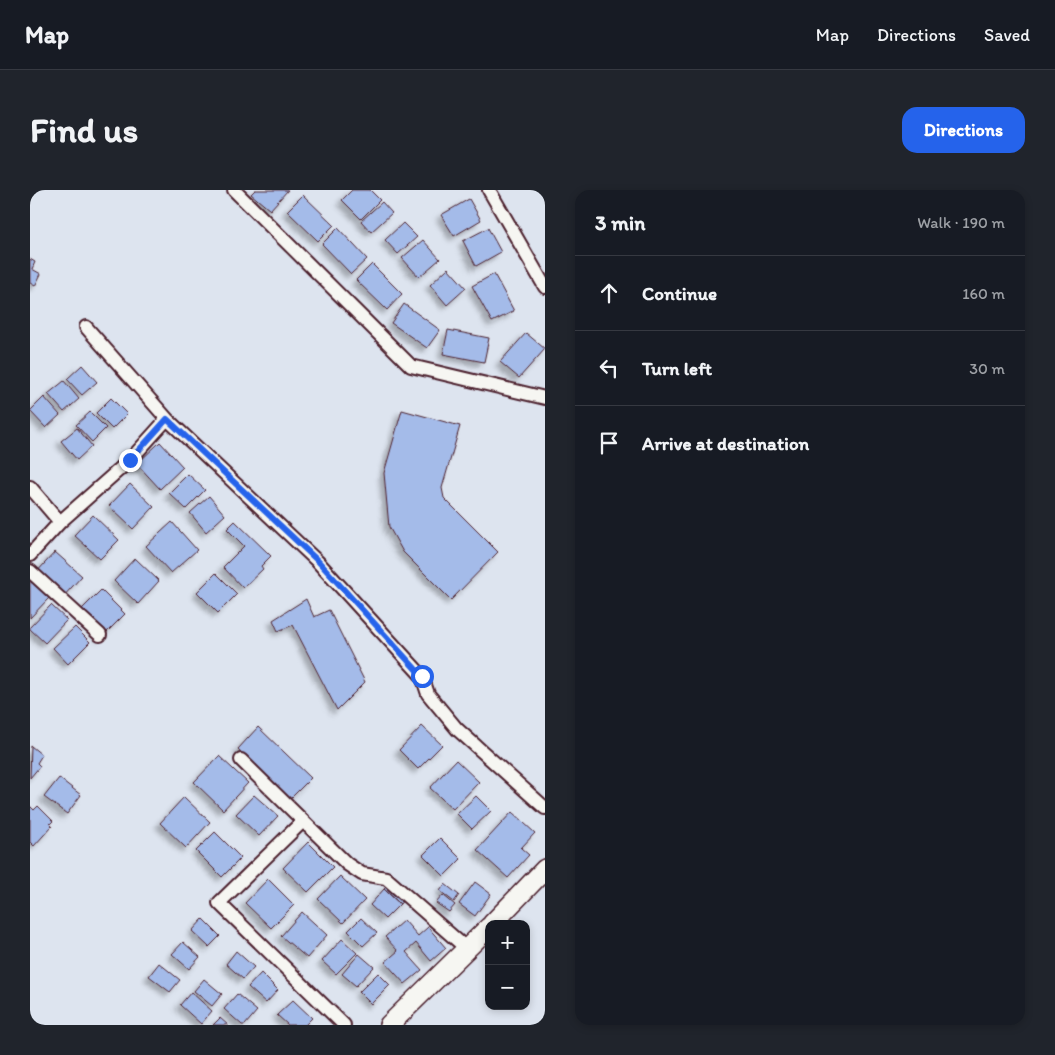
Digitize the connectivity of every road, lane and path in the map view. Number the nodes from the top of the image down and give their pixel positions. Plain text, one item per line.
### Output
1 (234, 190) edge
2 (489, 190) edge
3 (545, 287) edge
4 (86, 327) dead end
5 (545, 398) edge
6 (167, 419) junction
7 (30, 487) edge
8 (60, 522) junction
9 (30, 555) edge
10 (30, 570) edge
11 (100, 635) dead end
12 (241, 760) dead end
13 (545, 808) edge
14 (303, 821) junction
15 (545, 869) edge
16 (496, 920) edge
17 (485, 931) edge
18 (468, 948) junction
19 (344, 1025) edge
20 (389, 1025) edge

1 - 5 street
2 - 3 street
4 - 6 street
6 - 8 street
6 - 13 street
7 - 8 street
8 - 9 street
10 - 11 street
12 - 14 street
14 - 18 street
14 - 19 street
15 - 16 street
17 - 18 street
18 - 20 street

